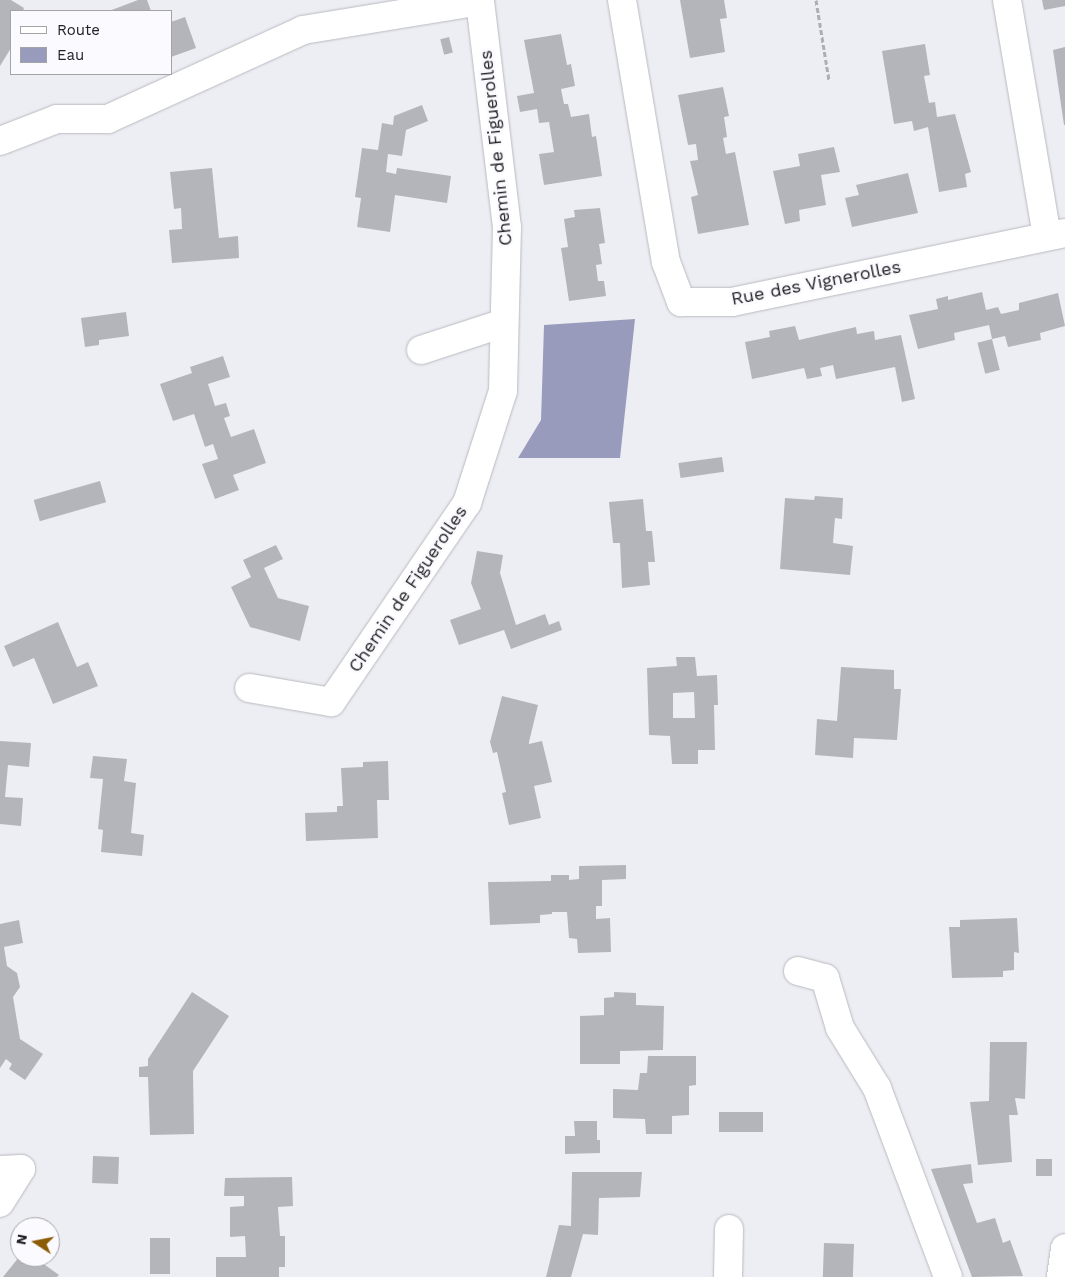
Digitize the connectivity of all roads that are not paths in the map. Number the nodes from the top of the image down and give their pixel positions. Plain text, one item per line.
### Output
1 (484, 0) edge
2 (622, 0) edge
3 (1007, 0) edge
4 (480, 1) edge
5 (0, 141) edge
6 (1056, 235) edge
7 (504, 323) junction
8 (421, 350) dead end
9 (249, 688) dead end
10 (798, 971) dead end
11 (0, 1170) edge
12 (0, 1203) edge
13 (730, 1230) dead end
14 (1065, 1248) edge
15 (728, 1277) edge
16 (948, 1277) edge
17 (1061, 1277) edge

1 - 4 street
2 - 6 street, Rue des Vignerolles
3 - 6 street, Rue des Vignerolles
4 - 5 street
4 - 7 street, Chemin de Figuerolles
7 - 8 street
7 - 9 street, Chemin de Figuerolles
10 - 16 street
11 - 12 street
13 - 15 street
14 - 17 street

